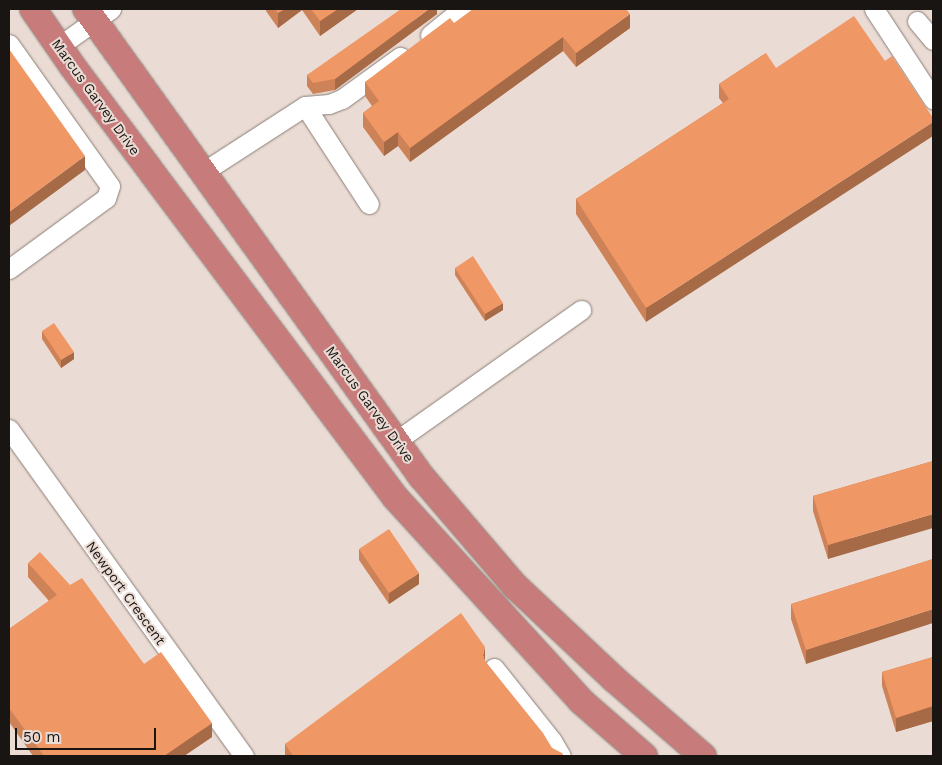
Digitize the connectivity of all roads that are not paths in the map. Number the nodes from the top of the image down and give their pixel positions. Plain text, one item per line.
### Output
1 (33, 9) edge
2 (462, 9) edge
3 (874, 9) edge
4 (97, 13) edge
5 (917, 20) dead end
6 (933, 40) edge
7 (9, 44) edge
8 (59, 46) junction
9 (933, 99) edge
10 (305, 106) junction
11 (203, 172) junction
12 (369, 204) dead end
13 (9, 269) edge
14 (581, 310) dead end
15 (9, 429) edge
16 (396, 441) junction
17 (494, 668) dead end
18 (244, 756) edge
19 (561, 756) edge
20 (644, 756) edge
21 (702, 756) edge

1 - 8 highway, Marcus Garvey Drive
2 - 10 street
3 - 9 street
4 - 8 street
4 - 11 highway, Marcus Garvey Drive
5 - 6 street
7 - 13 street
8 - 20 highway, Marcus Garvey Drive
10 - 11 street
10 - 12 street
11 - 16 highway, Marcus Garvey Drive
14 - 16 street
15 - 18 street, Newport Crescent
16 - 21 highway, Marcus Garvey Drive
17 - 19 street

